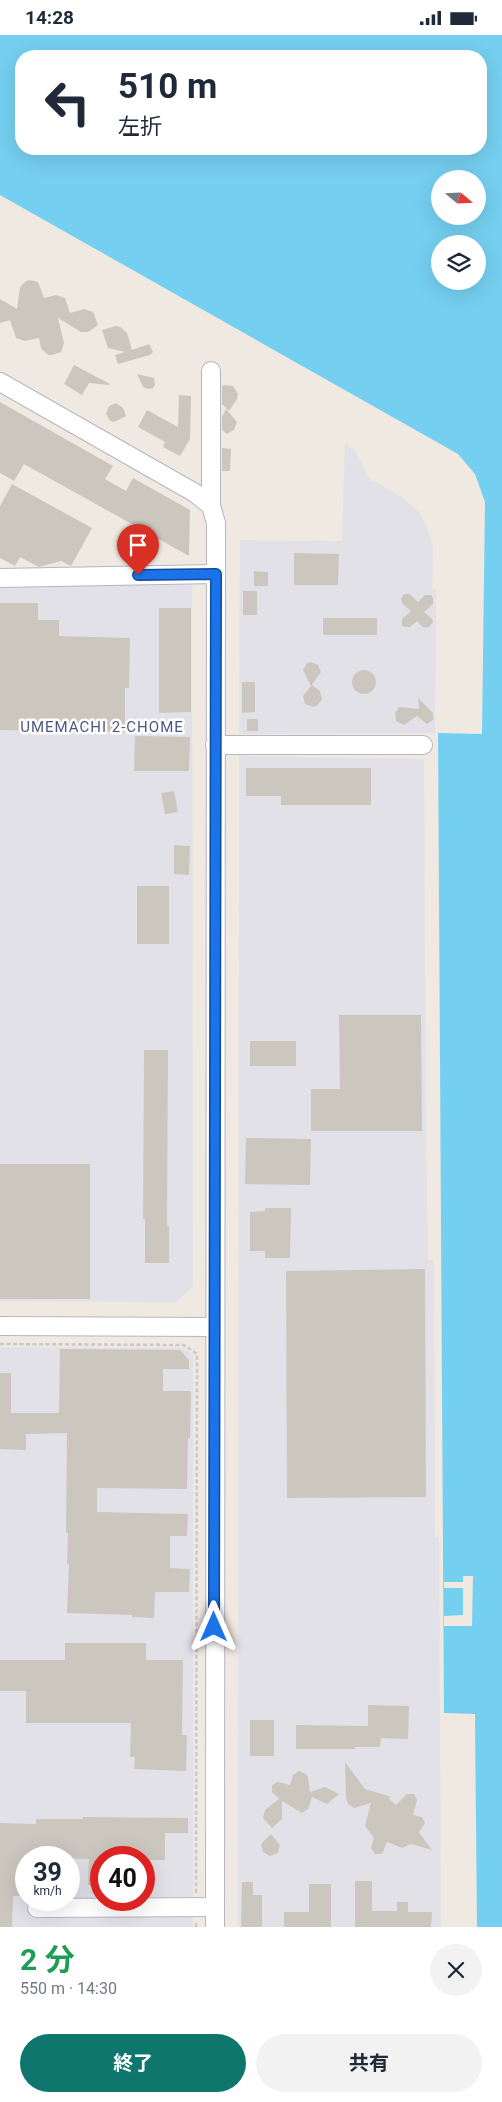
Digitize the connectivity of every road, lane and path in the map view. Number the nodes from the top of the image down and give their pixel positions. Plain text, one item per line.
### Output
1 (211, 371) dead end
2 (0, 382) edge
3 (211, 506) junction
4 (216, 574) junction
5 (0, 578) edge
6 (216, 745) junction
7 (423, 745) dead end
8 (0, 1326) edge
9 (214, 1327) junction
10 (0, 1344) edge
11 (196, 1907) junction
12 (215, 1907) junction
13 (80, 1908) edge
14 (196, 1927) edge
15 (215, 1927) edge

1 - 3 street
2 - 3 street
3 - 4 street
4 - 5 street
4 - 6 street
6 - 7 street
6 - 9 street
8 - 9 street
9 - 12 street
10 - 11 path
11 - 12 street
11 - 13 street
11 - 14 path
12 - 15 street

